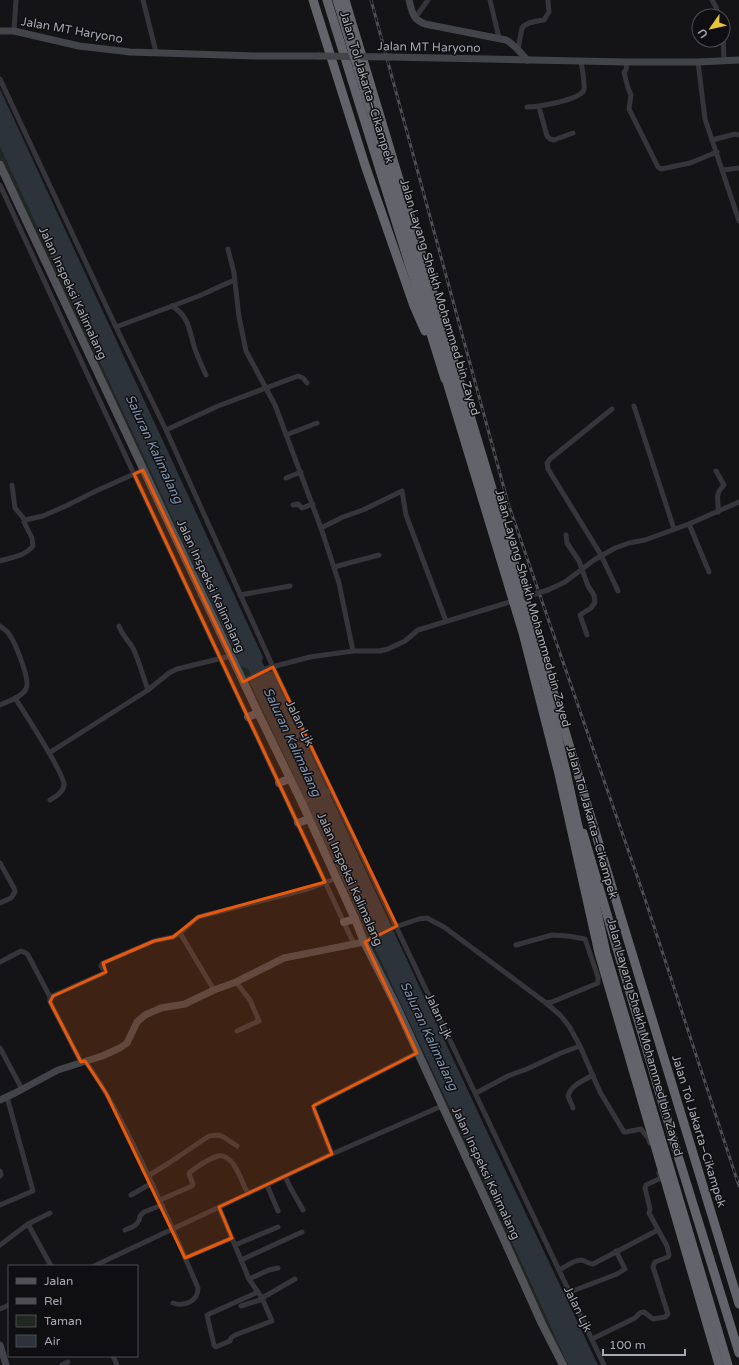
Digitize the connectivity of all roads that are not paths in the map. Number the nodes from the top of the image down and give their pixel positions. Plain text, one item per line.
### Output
1 (16, 0) edge
2 (142, 0) edge
3 (313, 0) edge
4 (327, 0) edge
5 (331, 0) edge
6 (337, 0) edge
7 (345, 0) edge
8 (410, 0) edge
9 (428, 0) edge
10 (490, 0) edge
11 (548, 1) dead end
12 (415, 18) junction
13 (0, 31) edge
14 (14, 31) junction
15 (499, 38) junction
16 (723, 48) edge
17 (518, 49) junction
18 (156, 52) junction
19 (527, 60) junction
20 (724, 60) junction
21 (739, 60) edge
22 (581, 61) junction
23 (627, 62) junction
24 (698, 62) junction
25 (0, 78) edge
26 (539, 106) junction
27 (527, 107) dead end
28 (574, 133) dead end
29 (739, 135) edge
30 (712, 140) junction
31 (717, 152) junction
32 (0, 165) edge
33 (739, 168) edge
34 (723, 170) junction
35 (0, 185) edge
36 (739, 221) edge
37 (228, 249) dead end
38 (234, 281) junction
39 (172, 306) junction
40 (116, 327) junction
41 (440, 363) junction
42 (206, 375) dead end
43 (307, 383) dead end
44 (265, 388) junction
45 (634, 406) dead end
46 (612, 410) dead end
47 (317, 423) dead end
48 (166, 430) junction
49 (286, 435) junction
50 (143, 470) junction
51 (716, 471) dead end
52 (301, 472) junction
53 (134, 474) junction
54 (286, 478) dead end
55 (12, 485) dead end
56 (739, 502) edge
57 (313, 504) junction
58 (293, 505) dead end
59 (718, 512) junction
60 (25, 520) junction
61 (689, 524) junction
62 (321, 528) junction
63 (674, 529) junction
64 (566, 535) dead end
65 (379, 555) dead end
66 (601, 555) junction
67 (0, 561) edge
68 (334, 567) junction
69 (582, 570) junction
70 (709, 572) dead end
71 (290, 586) dead end
72 (618, 591) dead end
73 (240, 595) junction
74 (446, 621) junction
75 (0, 626) edge
76 (119, 626) dead end
77 (587, 635) dead end
78 (353, 651) junction
79 (231, 656) junction
80 (221, 659) junction
81 (271, 668) junction
82 (243, 682) junction
83 (148, 690) junction
84 (15, 698) junction
85 (0, 705) edge
86 (258, 713) junction
87 (248, 717) junction
88 (49, 753) junction
89 (289, 779) junction
90 (279, 783) junction
91 (330, 790) junction
92 (50, 800) dead end
93 (303, 802) junction
94 (309, 819) junction
95 (298, 823) junction
96 (0, 863) edge
97 (337, 878) junction
98 (325, 882) junction
99 (0, 903) edge
100 (355, 919) junction
101 (344, 922) junction
102 (394, 927) junction
103 (180, 933) junction
104 (367, 941) junction
105 (354, 944) junction
106 (516, 945) dead end
107 (0, 962) edge
108 (236, 982) junction
109 (214, 990) junction
110 (50, 997) junction
111 (546, 1003) junction
112 (237, 1031) dead end
113 (580, 1046) junction
114 (0, 1048) edge
115 (417, 1053) junction
116 (83, 1061) junction
117 (593, 1076) junction
118 (22, 1089) junction
119 (476, 1093) junction
120 (3, 1099) edge
121 (442, 1106) junction
122 (573, 1108) dead end
123 (237, 1146) dead end
124 (332, 1154) junction
125 (0, 1171) edge
126 (0, 1176) edge
127 (148, 1176) junction
128 (285, 1176) junction
129 (152, 1184) junction
130 (267, 1185) junction
131 (248, 1194) junction
132 (131, 1195) dead end
133 (161, 1203) junction
134 (0, 1205) edge
135 (219, 1207) junction
136 (303, 1210) dead end
137 (278, 1211) dead end
138 (50, 1213) dead end
139 (28, 1224) junction
140 (278, 1227) dead end
141 (174, 1229) junction
142 (125, 1230) dead end
143 (658, 1230) junction
144 (302, 1232) dead end
145 (232, 1238) junction
146 (0, 1245) edge
147 (235, 1245) junction
148 (616, 1252) junction
149 (186, 1258) junction
150 (241, 1260) junction
151 (50, 1265) edge
152 (96, 1265) edge
153 (278, 1268) dead end
154 (559, 1270) junction
155 (249, 1279) junction
156 (296, 1279) dead end
157 (258, 1292) junction
158 (570, 1292) junction
159 (262, 1299) junction
160 (173, 1303) dead end
161 (739, 1304) edge
162 (241, 1306) dead end
163 (592, 1338) junction
164 (0, 1345) edge
165 (739, 1353) edge
166 (68, 1362) dead end
167 (6, 1365) edge
168 (62, 1365) edge
169 (563, 1365) edge
170 (604, 1365) edge
171 (719, 1365) edge
172 (728, 1365) edge

1 - 14 street
2 - 18 street
3 - 41 highway
4 - 41 highway, Jalan Tol Jakarta–Cikampek
5 - 171 highway, Jalan Layang Sheikh Mohammed bin Zayed, bridge
6 - 172 highway, Jalan Layang Sheikh Mohammed bin Zayed, bridge
7 - 161 highway, Jalan Tol Jakarta–Cikampek
8 - 12 main road
9 - 12 street
10 - 15 street
11 - 17 street
12 - 15 main road
13 - 14 main road, Jalan MT Haryono
14 - 18 main road, Jalan MT Haryono
15 - 17 main road
16 - 20 street
17 - 19 main road
18 - 19 main road, Jalan MT Haryono, bridge
19 - 22 main road, Jalan MT Haryono
20 - 21 main road, Jalan MT Haryono
20 - 24 main road, Jalan MT Haryono
22 - 23 main road, Jalan MT Haryono
22 - 26 street
23 - 24 main road, Jalan MT Haryono
23 - 31 street
24 - 30 street
25 - 40 street, Jalan Ljk
26 - 27 street
26 - 28 street
29 - 30 street
30 - 31 street
31 - 34 street
32 - 50 main road, Jalan Inspeksi Kalimalang
33 - 34 street
34 - 36 street
35 - 53 street, Jalan Inspeksi Kalimalang
37 - 38 street
38 - 39 street
38 - 44 street
39 - 40 street
39 - 42 street
40 - 48 street, Jalan Ljk
41 - 165 highway, Jalan Tol Jakarta–Cikampek
43 - 44 street
44 - 48 street
44 - 49 street
45 - 63 street
46 - 66 street
47 - 49 street
48 - 73 street, Jalan Ljk
49 - 52 street
50 - 53 street
50 - 79 main road, Jalan Inspeksi Kalimalang
51 - 59 street
52 - 54 street
52 - 57 street
53 - 60 street
53 - 80 street, Jalan Inspeksi Kalimalang
55 - 60 street
56 - 59 street
57 - 58 street
57 - 62 street
59 - 61 street
60 - 67 street
61 - 63 street
61 - 70 street
62 - 68 street
62 - 74 street
63 - 66 street
64 - 69 street
65 - 68 street
66 - 69 street
66 - 72 street
68 - 78 street
69 - 74 street, bridge
69 - 77 street
71 - 73 street
73 - 81 street, Jalan Ljk
74 - 78 street
75 - 84 street
76 - 83 street
78 - 81 street
79 - 80 street
79 - 82 main road, Jalan Inspeksi Kalimalang
80 - 83 street
80 - 87 street, Jalan Inspeksi Kalimalang
81 - 82 street
81 - 91 street, Jalan Ljk
82 - 86 main road, Jalan Inspeksi Kalimalang
83 - 88 street
84 - 85 street
84 - 88 street
86 - 87 main road
86 - 89 main road, Jalan Inspeksi Kalimalang
87 - 90 street, Jalan Inspeksi Kalimalang
88 - 92 street
89 - 90 main road
89 - 93 main road, Jalan Inspeksi Kalimalang
90 - 95 street, Jalan Inspeksi Kalimalang
91 - 93 street
91 - 102 street, Jalan Ljk
93 - 94 main road, Jalan Inspeksi Kalimalang
94 - 95 main road
94 - 97 main road, Jalan Inspeksi Kalimalang
95 - 98 street, Jalan Inspeksi Kalimalang
96 - 99 street
97 - 98 street
97 - 100 main road, Jalan Inspeksi Kalimalang
98 - 101 street, Jalan Inspeksi Kalimalang
98 - 103 street
100 - 101 main road
100 - 104 main road, Jalan Inspeksi Kalimalang
101 - 105 street, Jalan Inspeksi Kalimalang
102 - 104 street
102 - 111 street
102 - 119 street, Jalan Ljk
103 - 109 street
103 - 110 street
104 - 105 main road
104 - 115 main road, Jalan Inspeksi Kalimalang
105 - 108 main road
106 - 111 street
107 - 110 street
108 - 109 main road
108 - 112 street
109 - 116 main road
110 - 116 street
111 - 113 street
113 - 117 street
113 - 119 street
114 - 118 street
115 - 121 main road, Jalan Inspeksi Kalimalang
115 - 124 street
116 - 118 main road
116 - 127 street
117 - 122 street
117 - 143 street
118 - 120 main road
119 - 154 street, Jalan Ljk
120 - 134 street
121 - 124 street
121 - 169 main road, Jalan Inspeksi Kalimalang
123 - 127 street
124 - 128 street
125 - 126 street
127 - 129 street
128 - 130 street
128 - 136 street
129 - 132 street
129 - 133 street
130 - 131 street
130 - 137 street
131 - 133 street
131 - 135 street
133 - 141 street
133 - 142 street
135 - 141 street
135 - 145 street
138 - 139 street
139 - 146 street
139 - 151 street
140 - 147 street
141 - 149 street
141 - 152 street
143 - 148 street
143 - 163 street
144 - 150 street
145 - 147 street
145 - 149 street
147 - 150 street
148 - 154 street
148 - 158 street
149 - 160 street
150 - 155 street
153 - 155 street
154 - 158 street, Jalan Ljk
155 - 157 street
156 - 159 street
157 - 159 street
157 - 159 street
158 - 163 street, Jalan Ljk
159 - 162 street
163 - 170 street, Jalan Ljk
164 - 167 main road
166 - 168 street

